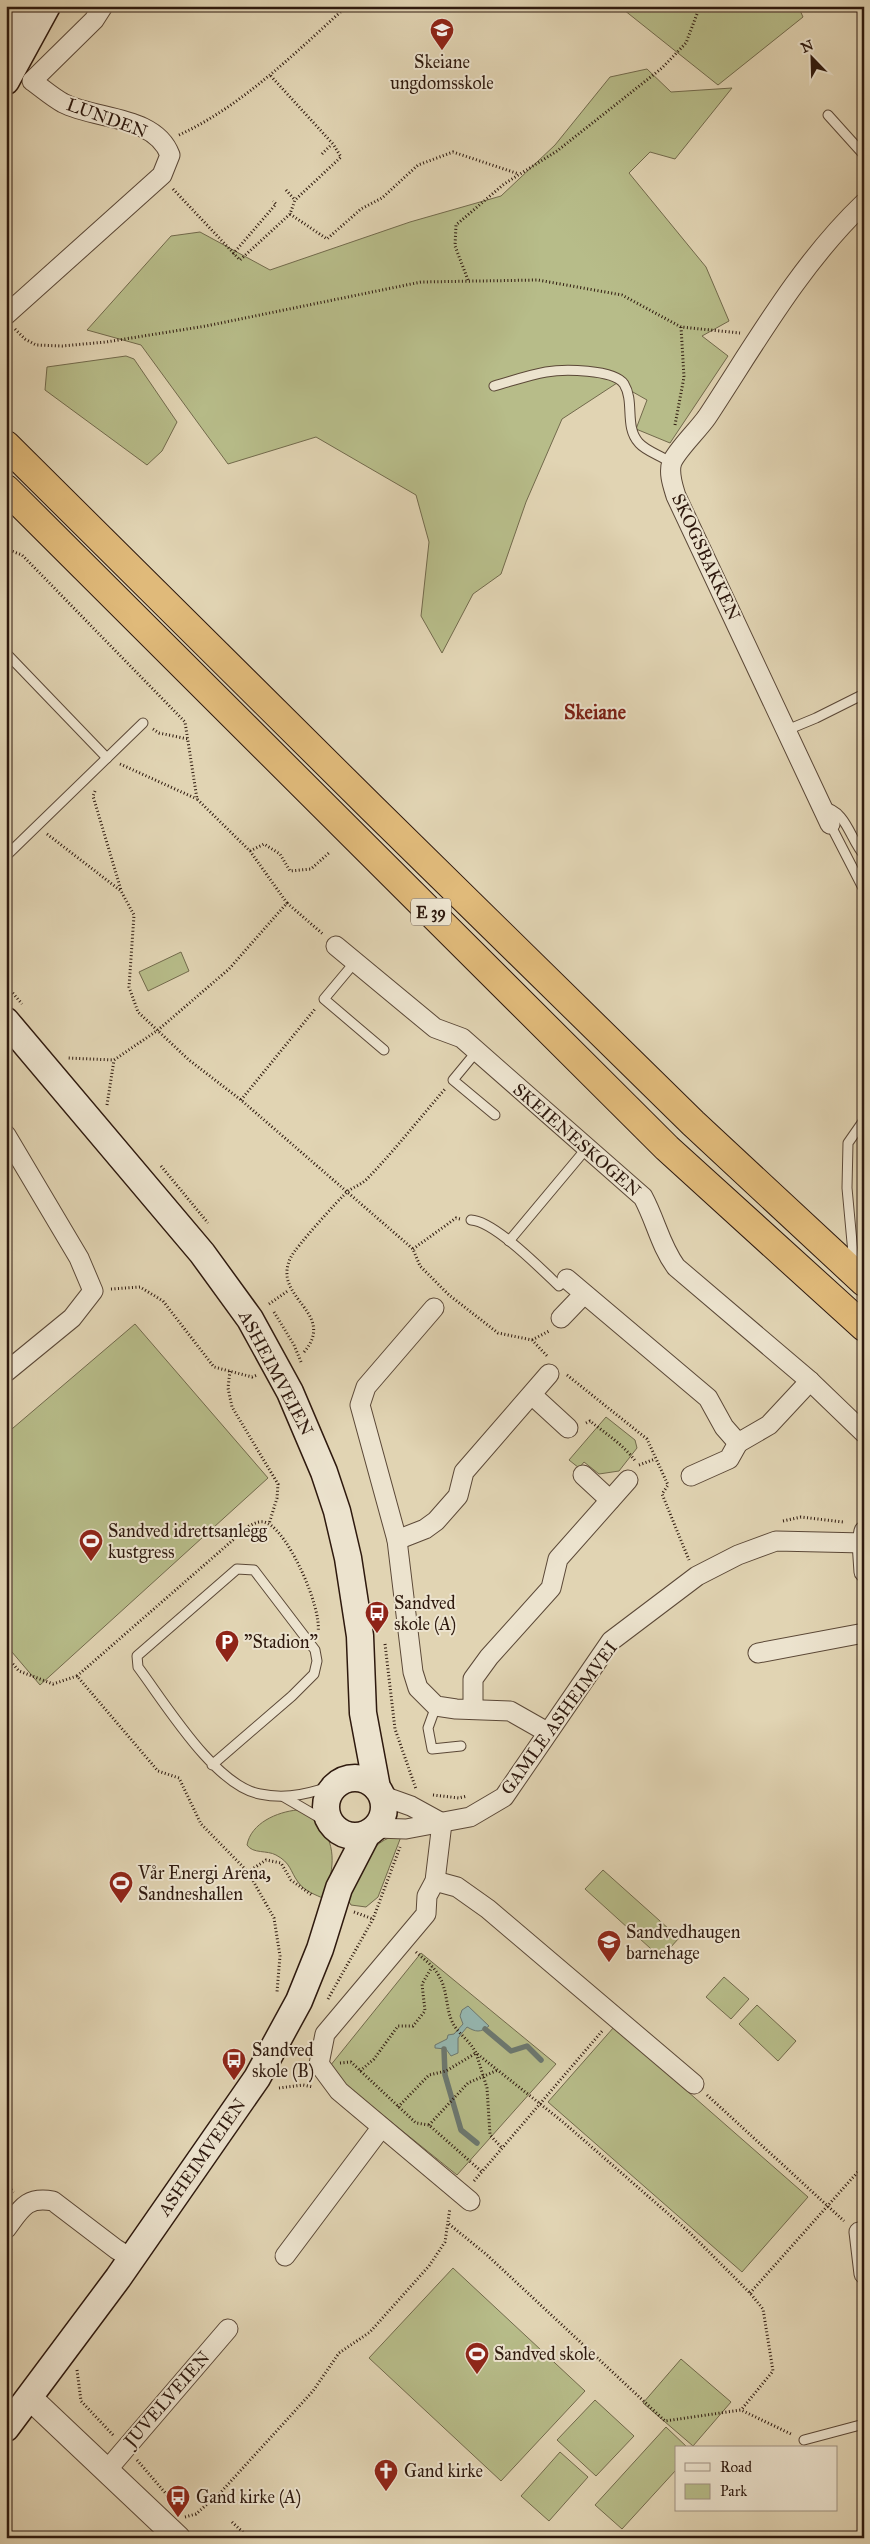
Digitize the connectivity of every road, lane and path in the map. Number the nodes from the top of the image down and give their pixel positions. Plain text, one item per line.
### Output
1 (24, 6) edge
2 (47, 6) edge
3 (103, 6) edge
4 (347, 6) edge
5 (700, 6) edge
6 (6, 38) edge
7 (269, 74) junction
8 (6, 82) edge
9 (828, 115) dead end
10 (165, 142) junction
11 (330, 146) dead end
12 (322, 154) dead end
13 (864, 155) edge
14 (519, 174) junction
15 (162, 175) junction
16 (286, 190) dead end
17 (295, 200) junction
18 (273, 201) dead end
19 (864, 203) edge
20 (290, 214) junction
21 (234, 254) junction
22 (468, 280) junction
23 (8, 319) edge
24 (681, 327) junction
25 (760, 336) junction
26 (494, 386) dead end
27 (6, 444) edge
28 (669, 461) junction
29 (6, 489) edge
30 (6, 549) edge
31 (6, 653) edge
32 (864, 694) edge
33 (143, 723) joint
34 (787, 730) junction
35 (188, 739) junction
36 (107, 758) junction
37 (197, 799) junction
38 (826, 816) junction
39 (37, 826) junction
40 (250, 851) junction
41 (330, 852) dead end
42 (864, 855) edge
43 (6, 856) edge
44 (121, 890) junction
45 (864, 890) edge
46 (287, 903) junction
47 (336, 946) joint
48 (355, 962) junction
49 (324, 999) junction
50 (6, 1021) edge
51 (158, 1030) junction
52 (384, 1050) dead end
53 (476, 1051) junction
54 (68, 1058) dead end
55 (114, 1060) junction
56 (453, 1080) junction
57 (241, 1100) junction
58 (107, 1105) dead end
59 (495, 1115) dead end
60 (864, 1120) edge
61 (6, 1135) edge
62 (586, 1149) junction
63 (347, 1192) junction
64 (472, 1220) joint
65 (509, 1241) junction
66 (412, 1249) junction
67 (859, 1278) edge
68 (563, 1282) joint
69 (289, 1290) junction
70 (93, 1291) junction
71 (584, 1294) junction
72 (269, 1304) dead end
73 (434, 1308) dead end
74 (561, 1318) dead end
75 (864, 1327) edge
76 (304, 1352) dead end
77 (555, 1369) junction
78 (230, 1371) junction
79 (6, 1372) edge
80 (260, 1374) dead end
81 (810, 1380) junction
82 (532, 1396) junction
83 (568, 1428) joint
84 (864, 1433) edge
85 (738, 1443) junction
86 (633, 1473) joint
87 (583, 1475) dead end
88 (691, 1476) dead end
89 (610, 1500) junction
90 (269, 1524) dead end
91 (863, 1539) edge
92 (397, 1540) junction
93 (691, 1563) dead end
94 (864, 1572) edge
95 (864, 1633) edge
96 (758, 1653) dead end
97 (6, 1656) edge
98 (436, 1706) junction
99 (473, 1709) junction
100 (363, 1712) junction
101 (548, 1732) junction
102 (461, 1746) dead end
103 (212, 1765) junction
104 (341, 1782) junction
105 (380, 1792) junction
106 (284, 1797) junction
107 (442, 1823) junction
108 (335, 1829) junction
109 (371, 1831) junction
110 (401, 1846) dead end
111 (248, 1872) junction
112 (435, 1881) junction
113 (314, 1896) dead end
114 (342, 1899) junction
115 (373, 1919) junction
116 (404, 1941) junction
117 (432, 1967) junction
118 (274, 1998) dead end
119 (325, 2004) dead end
120 (615, 2016) junction
121 (476, 2053) junction
122 (319, 2064) junction
123 (499, 2070) junction
124 (360, 2071) junction
125 (483, 2077) junction
126 (284, 2080) dead end
127 (694, 2084) joint
128 (339, 2091) junction
129 (539, 2104) junction
130 (398, 2106) junction
131 (429, 2125) junction
132 (381, 2128) junction
133 (502, 2148) junction
134 (864, 2165) edge
135 (482, 2172) junction
136 (462, 2194) junction
137 (827, 2206) junction
138 (450, 2224) junction
139 (6, 2228) edge
140 (859, 2232) joint
141 (285, 2256) dead end
142 (132, 2258) junction
143 (864, 2274) edge
144 (750, 2293) junction
145 (228, 2329) dead end
146 (29, 2398) junction
147 (741, 2410) junction
148 (864, 2424) edge
149 (6, 2428) edge
150 (804, 2440) joint
151 (107, 2470) junction
152 (232, 2522) dead end
153 (181, 2527) edge
154 (249, 2538) edge

1 - 6 street
2 - 8 main road
3 - 10 street, LUNDEN
4 - 7 path
5 - 14 path
7 - 10 path
7 - 17 path
9 - 13 lane
10 - 15 street, LUNDEN
11 - 12 path
14 - 20 path
14 - 22 path
15 - 21 path
15 - 23 street
16 - 17 path
17 - 20 path
18 - 21 path
19 - 25 street
20 - 21 path
22 - 23 path
22 - 24 path
24 - 25 path
24 - 28 path
25 - 28 street
26 - 28 lane
27 - 67 highway, E 39
28 - 34 street, SKOGSBAKKEN
29 - 75 highway, E 39
30 - 35 path
31 - 36 lane
32 - 34 lane
33 - 35 path
33 - 36 lane
34 - 38 street, SKOGSBAKKEN
35 - 37 path
36 - 37 path
36 - 39 lane
36 - 44 path
37 - 40 path
38 - 42 lane
38 - 45 lane
39 - 43 lane
39 - 44 path
40 - 41 path
40 - 46 path
44 - 51 path
46 - 47 path
46 - 51 path
47 - 48 street, SKEIENESKOGEN
48 - 49 lane
48 - 53 street, SKEIENESKOGEN
49 - 52 lane
49 - 57 path
50 - 100 main road, ASHEIMVEIEN
51 - 55 path
51 - 57 path
53 - 56 lane
53 - 62 street, SKEIENESKOGEN
54 - 55 path
55 - 58 path
56 - 59 lane
56 - 63 path
57 - 63 path
60 - 67 lane
61 - 70 street
62 - 65 lane
62 - 81 street, SKEIENESKOGEN
63 - 66 path
63 - 69 path
64 - 65 lane
64 - 66 path
65 - 68 lane
66 - 77 path
68 - 71 street
69 - 72 path
69 - 76 path
70 - 78 path
70 - 79 street
71 - 74 street
71 - 85 street
73 - 92 street
77 - 82 street
77 - 93 path
78 - 80 path
78 - 90 path
81 - 84 street, SKEIENESKOGEN
81 - 85 street
82 - 83 street
82 - 92 street
83 - 86 path
85 - 88 street
86 - 89 street
87 - 89 street
89 - 99 street
91 - 94 street
91 - 101 street, GAMLE ASHEIMVEI
92 - 98 street
95 - 96 street
97 - 111 path
98 - 99 street
98 - 102 lane
99 - 101 street
100 - 104 main road, ASHEIMVEIEN
100 - 105 main road, ASHEIMVEIEN
101 - 107 street, GAMLE ASHEIMVEI
103 - 103 lane
103 - 106 lane
104 - 105 main road
104 - 106 lane
104 - 108 main road
105 - 107 street
105 - 109 main road
106 - 108 lane
107 - 109 street, GAMLE ASHEIMVEI
107 - 112 street
108 - 109 main road
108 - 114 main road, ASHEIMVEIEN
109 - 114 main road, ASHEIMVEIEN
110 - 115 path
111 - 113 path
111 - 118 path
112 - 116 street
112 - 120 street
114 - 115 path
114 - 142 main road, ASHEIMVEIEN
115 - 119 path
116 - 117 path
116 - 122 street
117 - 121 path
117 - 124 path
120 - 127 street
120 - 129 path
121 - 123 path
121 - 125 path
121 - 130 path
122 - 124 path
122 - 128 street
123 - 125 path
123 - 129 path
124 - 130 path
125 - 131 path
125 - 133 path
126 - 128 path
127 - 137 path
128 - 132 street
129 - 133 path
129 - 144 path
130 - 131 path
131 - 135 path
132 - 136 street
132 - 141 street
133 - 135 path
134 - 137 path
135 - 136 path
136 - 138 path
137 - 140 path
137 - 144 path
138 - 147 path
138 - 153 path
139 - 142 street
140 - 143 street
142 - 146 main road, ASHEIMVEIEN
144 - 147 path
145 - 151 street, JUVELVEIEN
146 - 149 main road, ASHEIMVEIEN
146 - 151 street
147 - 150 path
148 - 150 lane
151 - 153 street
152 - 154 path

